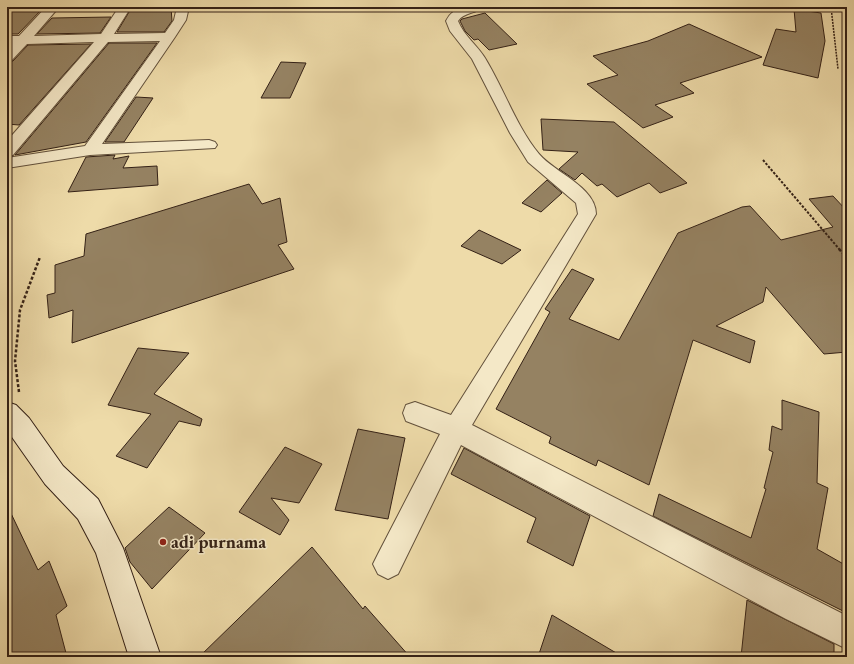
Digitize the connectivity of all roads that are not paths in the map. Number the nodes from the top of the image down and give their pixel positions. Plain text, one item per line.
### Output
1 (53, 7) edge
2 (125, 7) edge
3 (183, 7) edge
4 (198, 7) edge
5 (476, 7) edge
6 (169, 37) junction
7 (105, 38) junction
8 (7, 40) edge
9 (21, 40) junction
10 (7, 57) edge
11 (209, 144) dead end
12 (7, 150) edge
13 (90, 150) junction
14 (7, 163) edge
15 (415, 413) dead end
16 (14, 420) edge
17 (456, 429) junction
18 (388, 564) dead end
19 (847, 633) edge
20 (145, 657) edge

1 - 9 street
2 - 7 street
3 - 4 street
3 - 6 street
5 - 17 street
6 - 7 street
6 - 13 street
7 - 9 street
7 - 12 street
8 - 9 street
9 - 10 street
11 - 13 street
13 - 14 street
15 - 17 street
16 - 20 street
17 - 18 street
17 - 19 street

